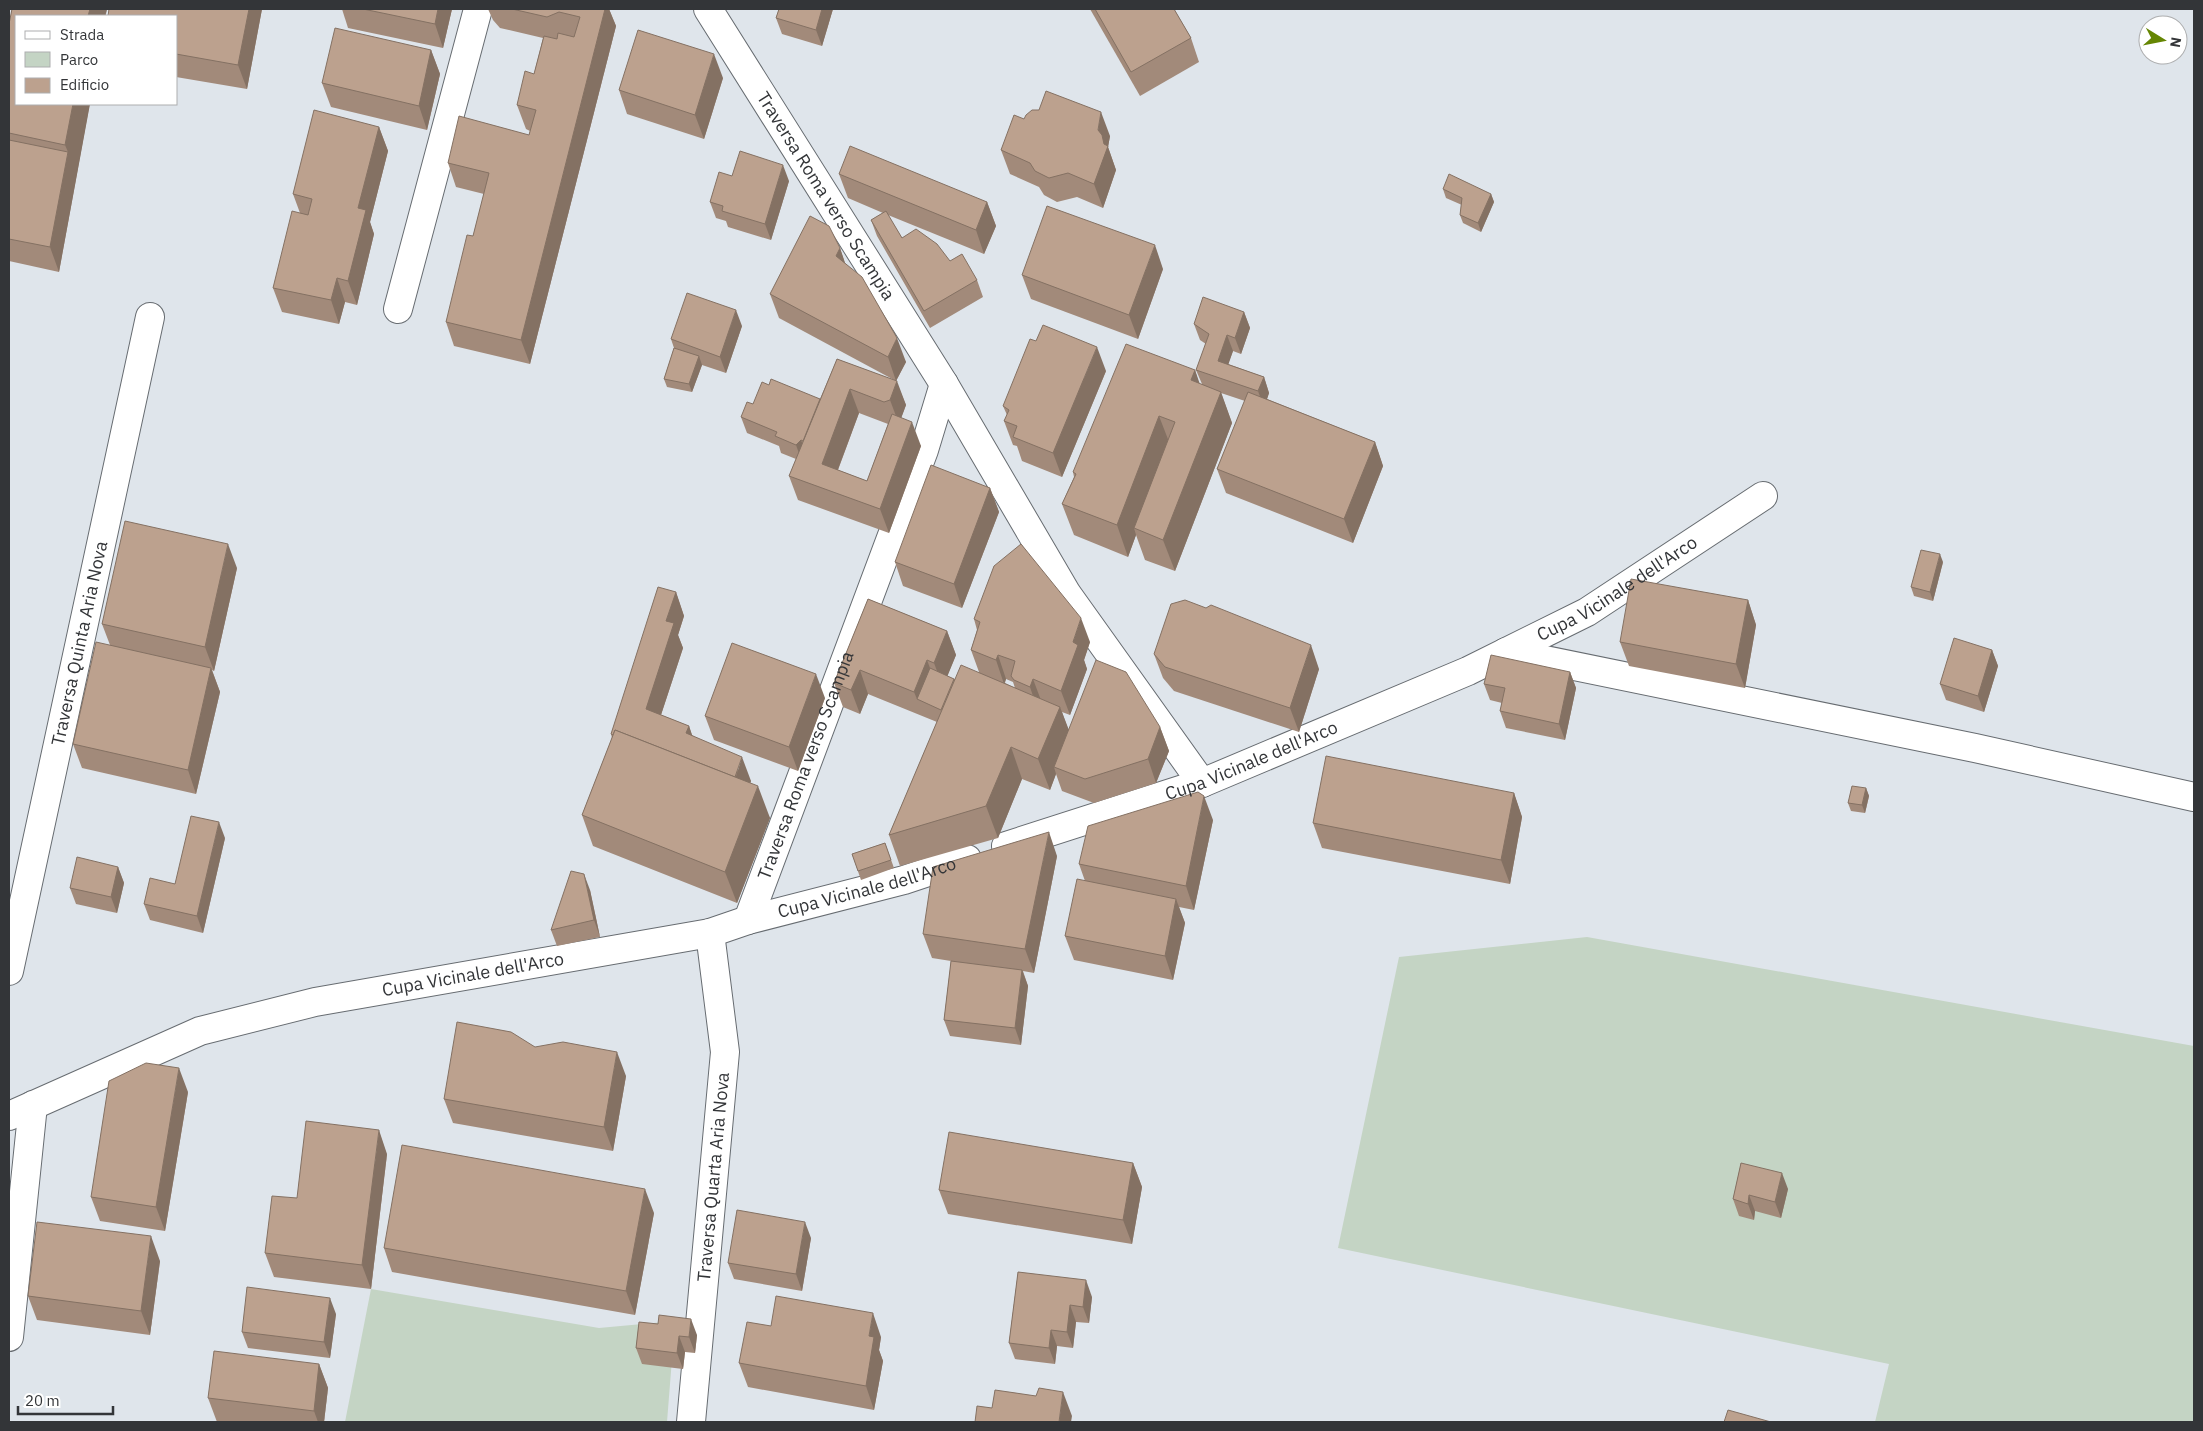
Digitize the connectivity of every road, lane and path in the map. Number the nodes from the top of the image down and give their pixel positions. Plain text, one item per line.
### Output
1 (478, 9) edge
2 (708, 9) edge
3 (398, 309) dead end
4 (150, 317) dead end
5 (944, 384) junction
6 (1763, 496) dead end
7 (1506, 652) junction
8 (1202, 783) junction
9 (2194, 796) edge
10 (748, 920) junction
11 (710, 933) junction
12 (9, 971) edge
13 (21, 1111) edge
14 (9, 1337) edge
15 (692, 1422) edge

1 - 3 street
2 - 5 street, Traversa Roma verso Scampia
4 - 12 street, Traversa Quinta Aria Nova
5 - 8 street, Traversa Roma verso Scampia
5 - 10 street, Traversa Roma verso Scampia
6 - 7 street, Cupa Vicinale dell'Arco
7 - 8 street, Cupa Vicinale dell'Arco
7 - 9 street
8 - 10 street, Cupa Vicinale dell'Arco
10 - 11 street, Cupa Vicinale dell'Arco
11 - 13 street, Cupa Vicinale dell'Arco
11 - 15 street, Traversa Quarta Aria Nova
13 - 14 street

